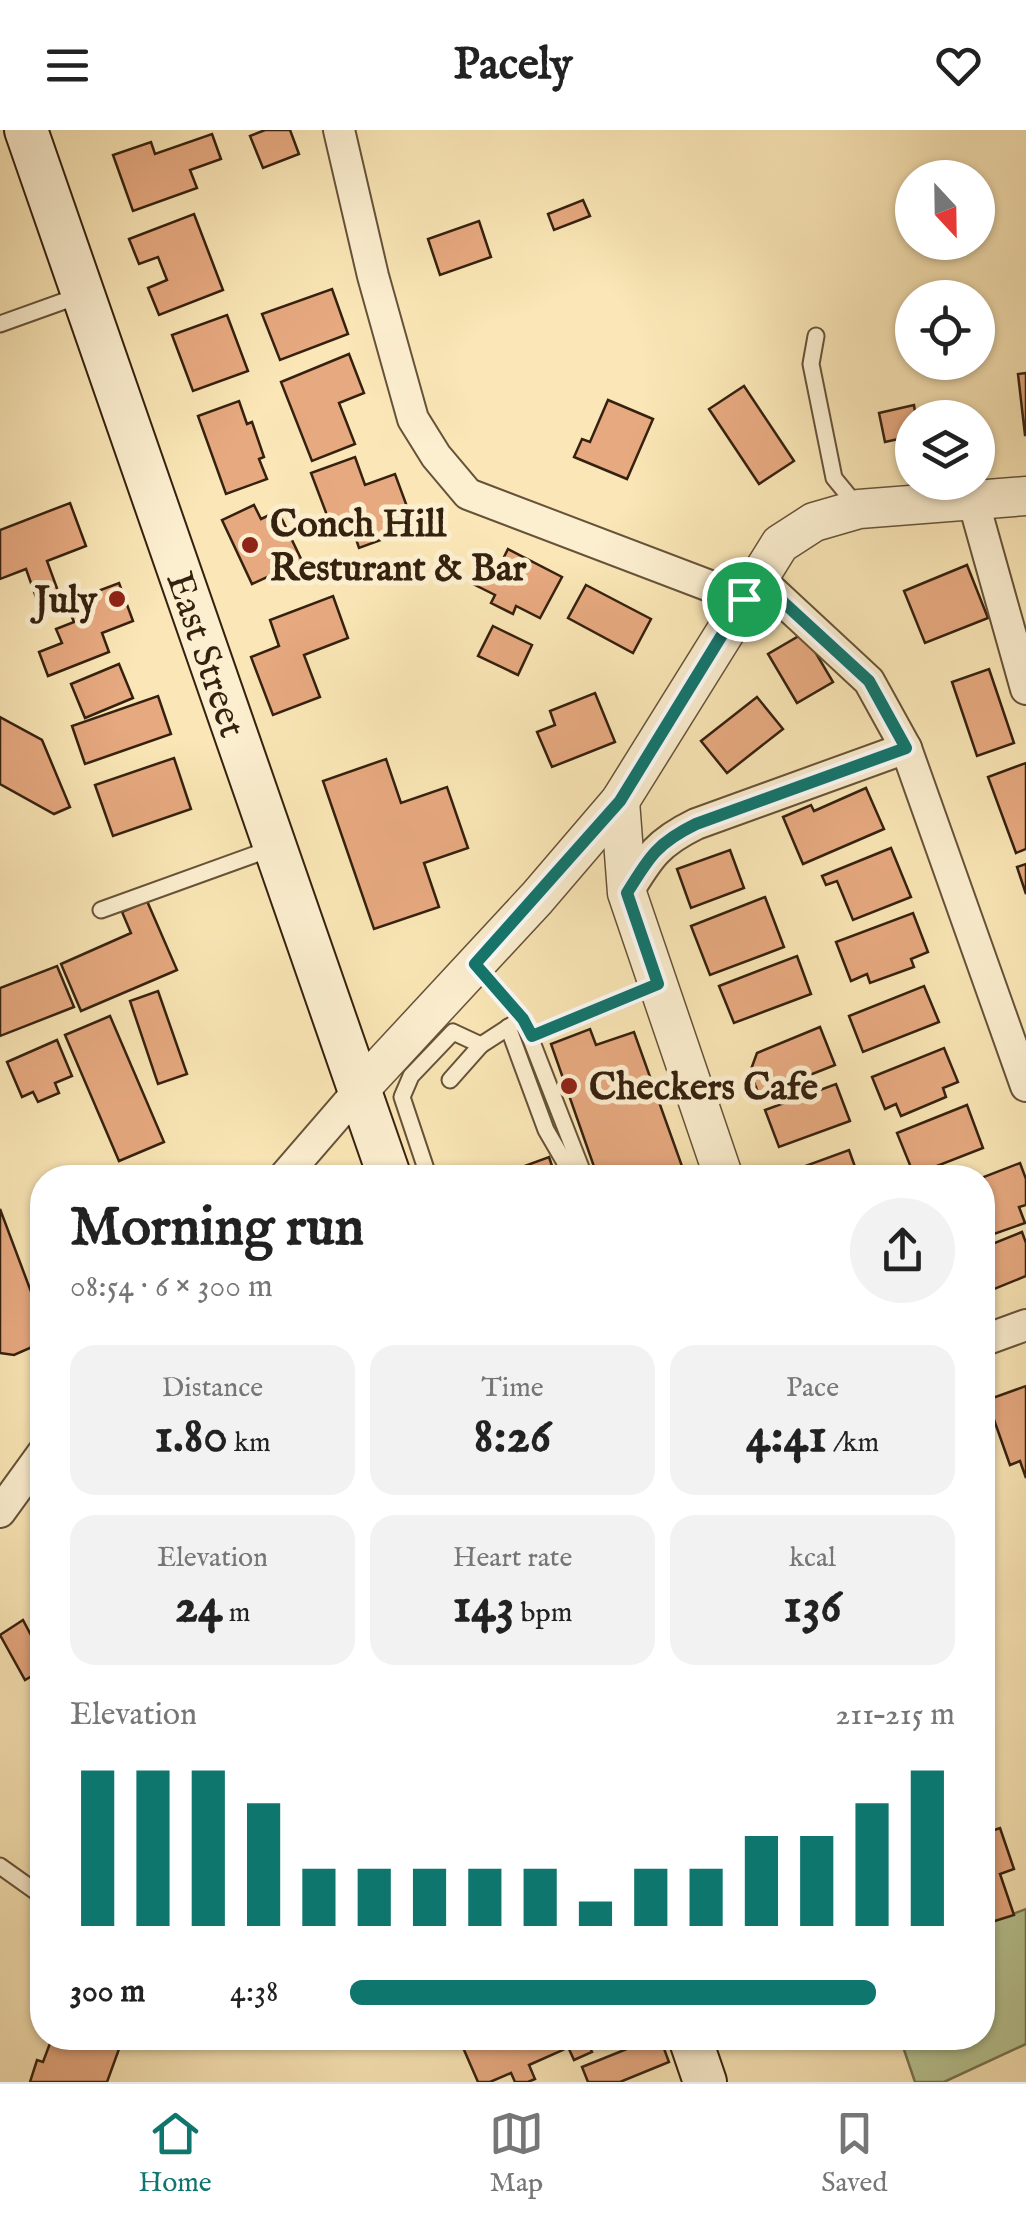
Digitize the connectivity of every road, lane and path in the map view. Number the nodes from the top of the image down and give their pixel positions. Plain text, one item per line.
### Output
1 (26, 130) edge
2 (338, 130) edge
3 (81, 294) junction
4 (0, 324) edge
5 (816, 336) dead end
6 (1026, 496) edge
7 (995, 498) edge
8 (972, 500) joint
9 (859, 509) junction
10 (751, 588) junction
11 (1026, 689) edge
12 (906, 748) junction
13 (620, 801) junction
14 (274, 847) junction
15 (627, 893) junction
16 (101, 910) dead end
17 (475, 964) junction
18 (658, 984) junction
19 (516, 1023) junction
20 (532, 1036) junction
21 (481, 1046) junction
22 (450, 1080) dead end
23 (1026, 1086) edge
24 (358, 1090) junction
25 (294, 1165) edge
26 (385, 1165) edge
27 (425, 1165) edge
28 (565, 1165) edge
29 (580, 1165) edge
30 (720, 1165) edge
31 (1026, 1325) edge
32 (995, 1337) edge
33 (30, 1471) edge
34 (0, 1512) edge
35 (0, 1866) edge
36 (30, 1887) edge
37 (694, 2050) edge
38 (706, 2082) edge

1 - 3 main road, East Street
2 - 10 street
3 - 4 lane
3 - 14 main road, East Street
5 - 9 lane
6 - 7 street
8 - 9 street
8 - 11 street
9 - 10 street
10 - 12 street
10 - 13 street
12 - 15 street
12 - 23 street
13 - 15 street
13 - 17 street
14 - 16 lane
14 - 24 main road, East Street
15 - 18 street
17 - 19 lane
17 - 24 street
18 - 20 lane
18 - 30 street
19 - 20 lane
19 - 21 lane
19 - 28 lane
20 - 29 lane
21 - 22 lane
21 - 27 lane
24 - 25 street
24 - 26 main road, East Street
31 - 32 street
33 - 34 street
35 - 36 lane
37 - 38 main road

